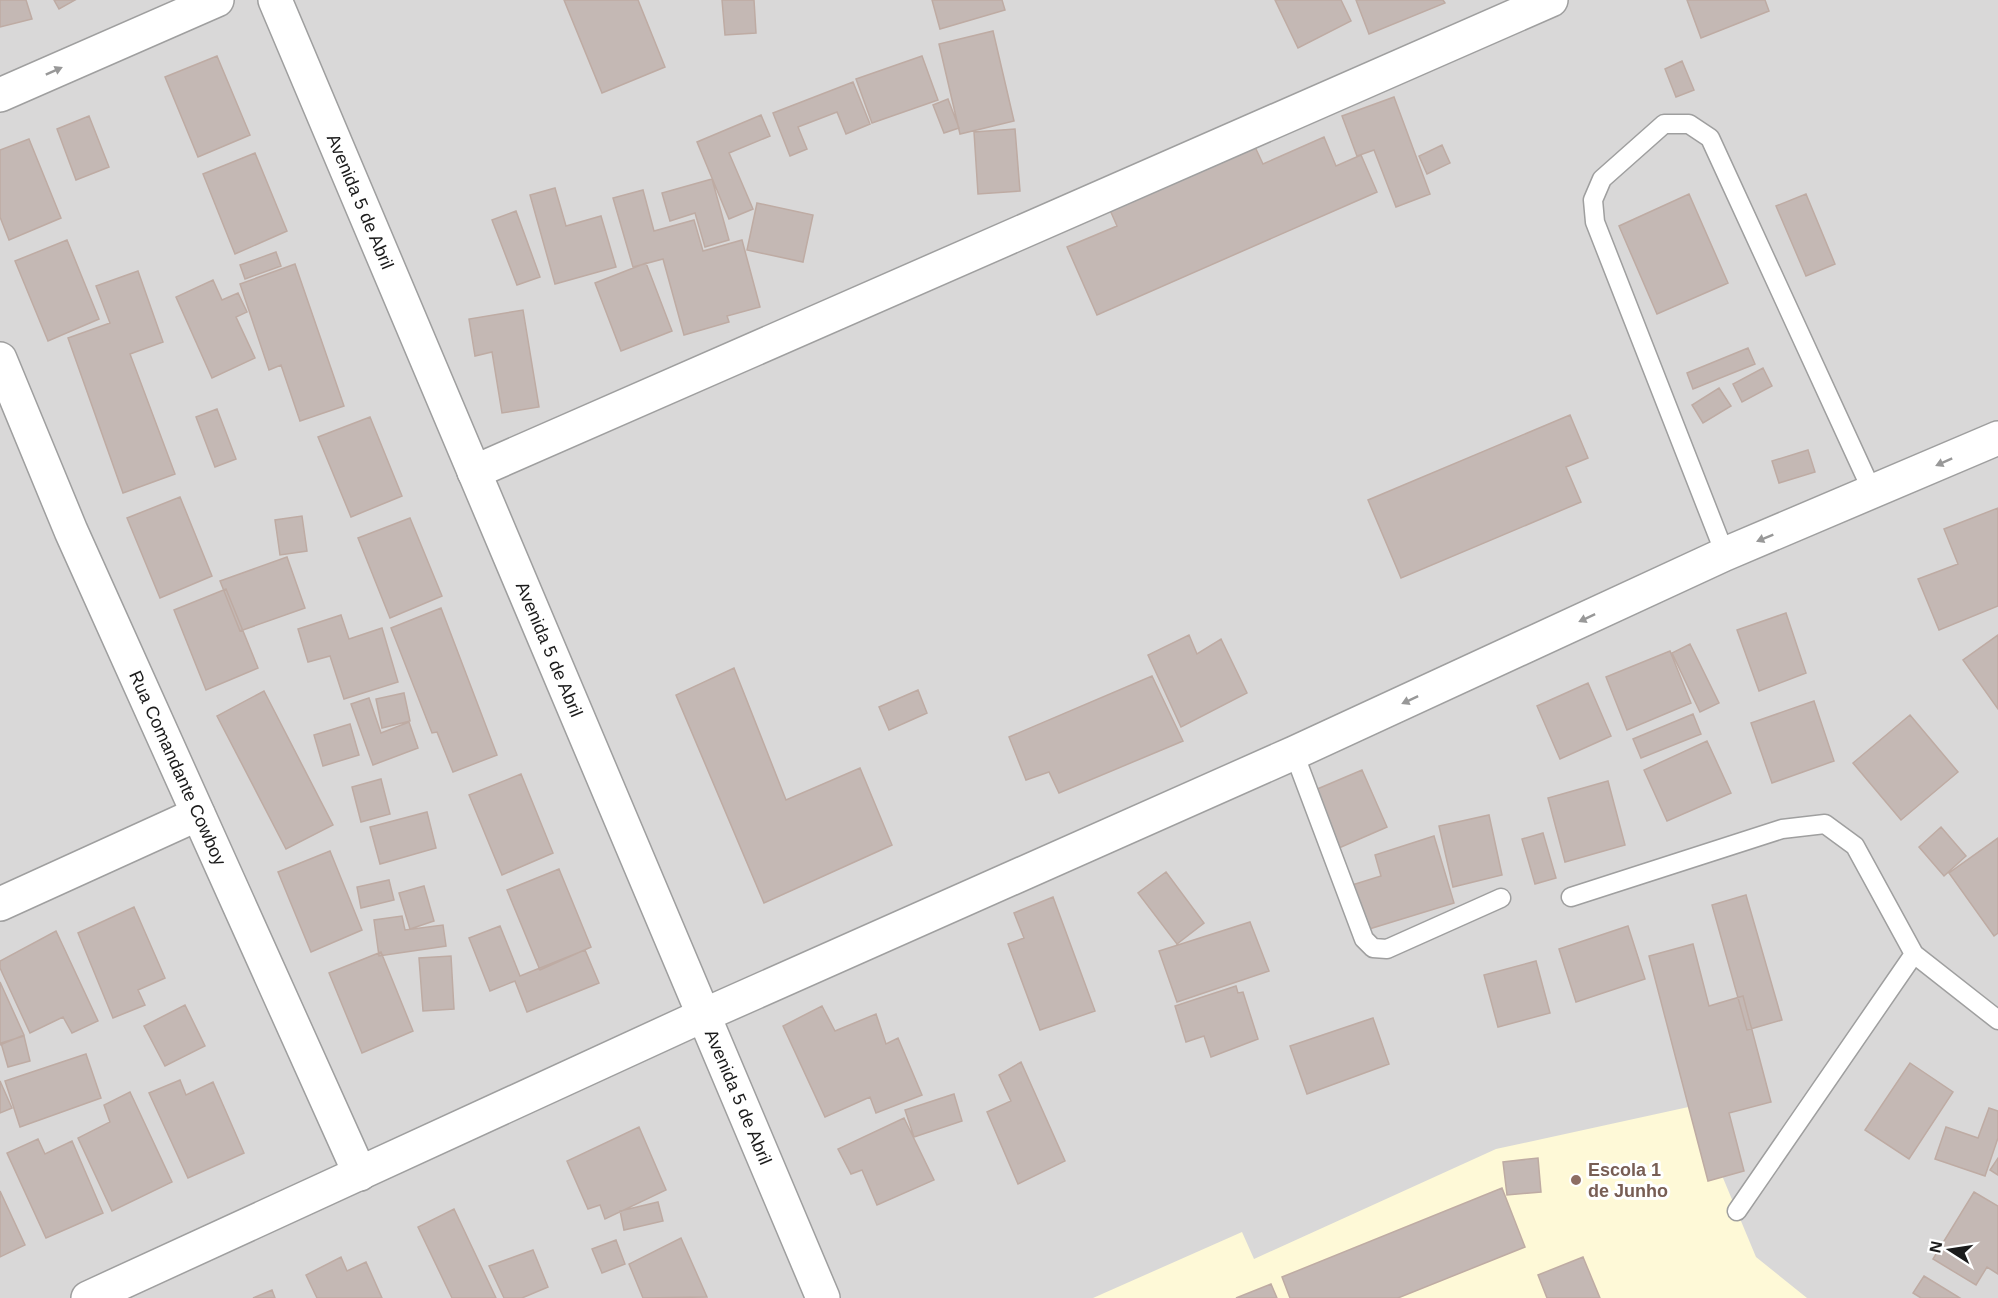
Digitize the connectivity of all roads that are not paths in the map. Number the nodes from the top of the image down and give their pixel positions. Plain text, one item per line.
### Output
1 (217, 0) edge
2 (275, 0) edge
3 (1551, 0) edge
4 (0, 95) edge
5 (0, 359) edge
6 (1998, 438) edge
7 (474, 472) junction
8 (1873, 493) junction
9 (1725, 554) junction
10 (1294, 753) junction
11 (198, 814) junction
12 (1571, 897) dead end
13 (1501, 898) dead end
14 (0, 904) edge
15 (1914, 954) junction
16 (704, 1015) junction
17 (1998, 1020) edge
18 (360, 1174) junction
19 (1737, 1211) dead end
20 (88, 1298) edge
21 (824, 1298) edge

4 -> 1 street
2 - 7 street, Avenida 5 de Abril
3 - 7 street
5 - 11 street, Rua Comandante Cowboy
6 -> 8 street
7 - 16 street, Avenida 5 de Abril
8 -> 9 street
8 - 9 lane
9 -> 10 street
10 - 13 lane
10 - 16 street
11 - 14 street
11 - 18 street, Rua Comandante Cowboy
12 - 15 lane
15 - 17 lane
15 - 19 lane
16 - 18 street
16 - 21 street, Avenida 5 de Abril
18 - 20 street

